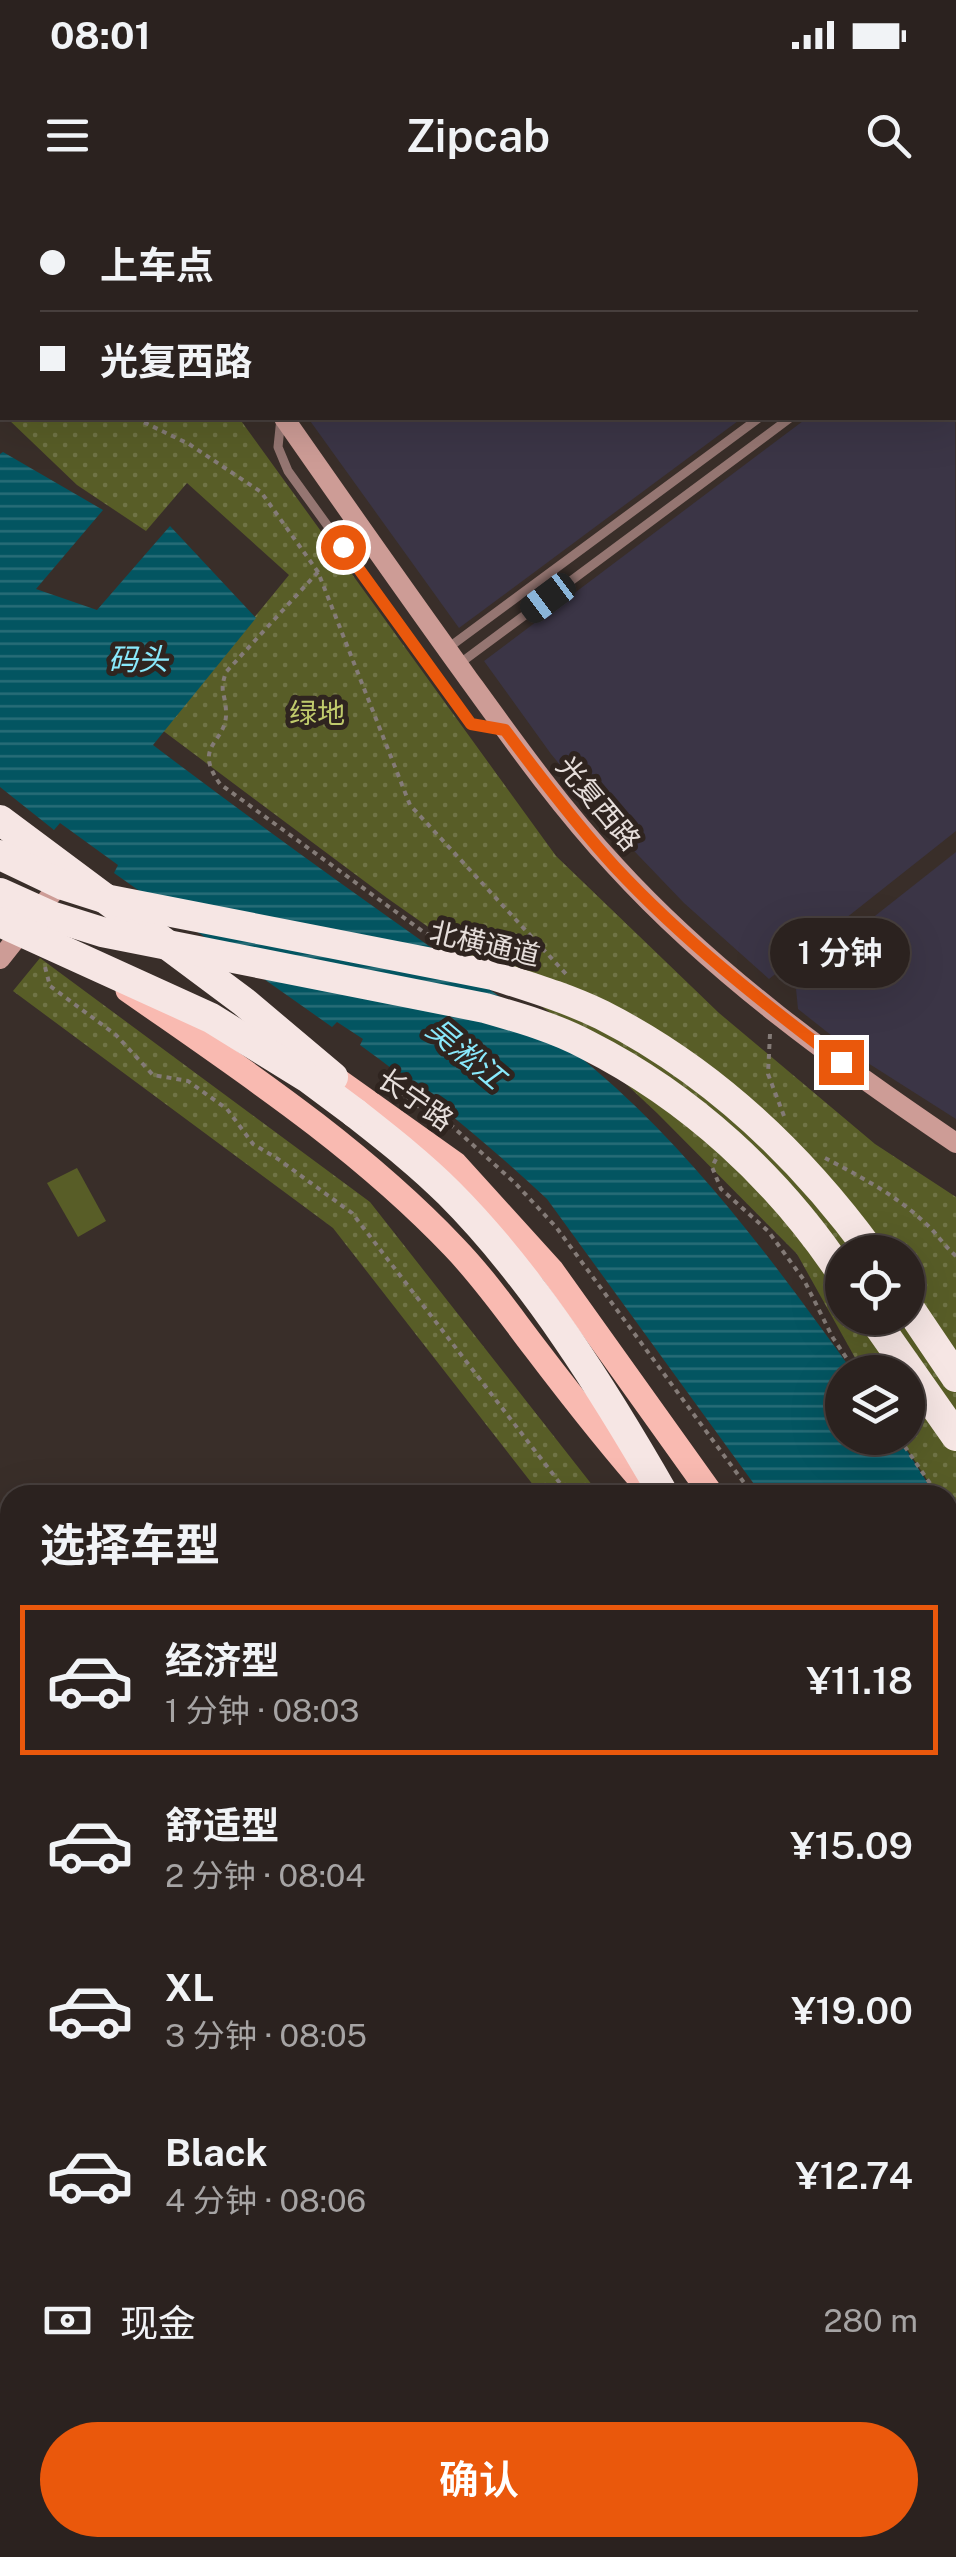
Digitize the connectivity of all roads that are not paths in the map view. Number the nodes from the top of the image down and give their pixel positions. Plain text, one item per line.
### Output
1 (282, 420) edge
2 (283, 420) edge
3 (756, 420) edge
4 (787, 420) edge
5 (402, 588) junction
6 (383, 602) junction
7 (452, 657) junction
8 (505, 730) junction
9 (0, 820) edge
10 (0, 840) edge
11 (0, 855) edge
12 (58, 886) junction
13 (0, 895) edge
14 (15, 922) edge
15 (0, 959) edge
16 (332, 1077) junction
17 (956, 1143) edge
18 (858, 1235) edge
19 (825, 1248) edge
20 (925, 1331) edge
21 (885, 1335) edge
22 (956, 1377) edge
23 (956, 1436) edge
24 (645, 1485) edge
25 (658, 1485) edge
26 (705, 1485) edge

1 - 6 lane
2 - 5 street, 光复西路
3 - 7 lane
4 - 7 lane
5 - 6 lane
5 - 7 street, 光复西路
6 - 8 lane
7 - 8 street, 光复西路
8 - 17 street, 光复西路
9 - 16 highway, bridge
10 - 12 main road, 长宁路
11 - 18 highway, 北横通道, bridge
12 - 14 street
12 - 16 main road, 长宁路
13 - 14 main road
13 - 19 highway, bridge
14 - 15 street
14 - 24 main road
14 - 25 highway, bridge
16 - 26 main road, 长宁路
20 - 22 highway
21 - 23 highway

